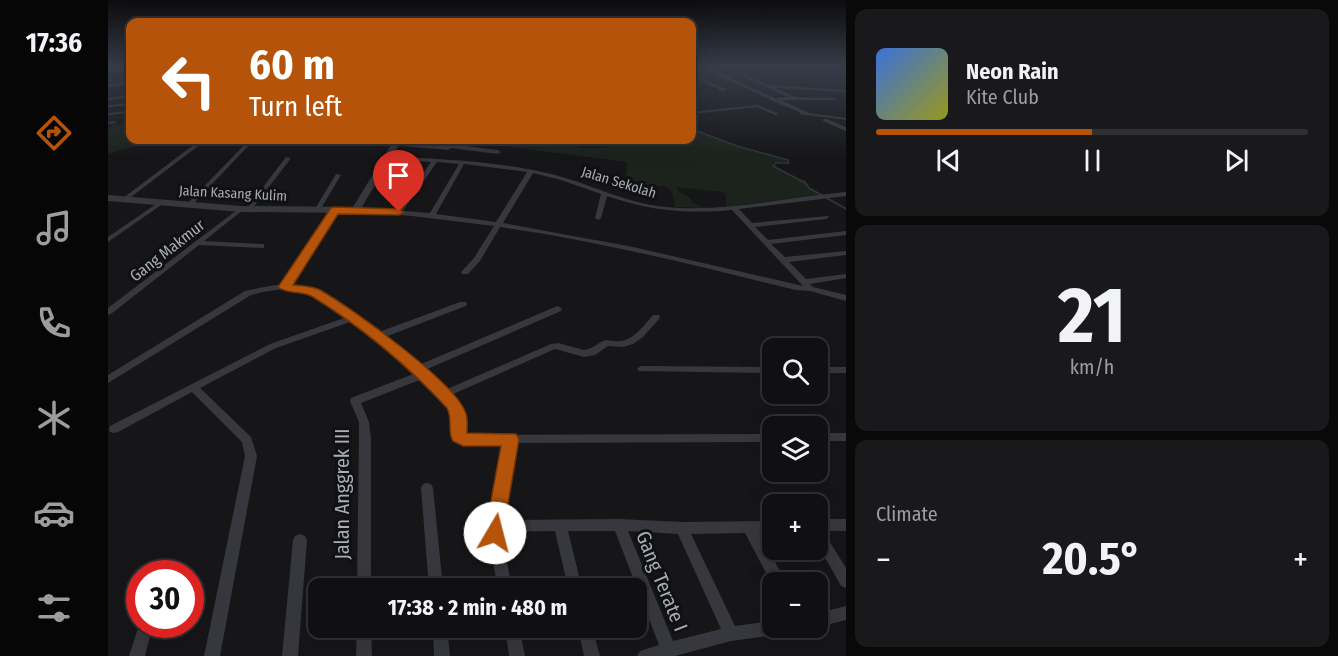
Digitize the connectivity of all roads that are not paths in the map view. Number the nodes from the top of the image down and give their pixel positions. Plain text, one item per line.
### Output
1 (126, 97) edge
2 (767, 97) edge
3 (791, 97) edge
4 (831, 97) edge
5 (794, 98) junction
6 (108, 99) edge
7 (772, 99) junction
8 (779, 101) junction
9 (126, 104) edge
10 (108, 106) edge
11 (758, 106) junction
12 (126, 112) edge
13 (696, 113) edge
14 (799, 113) dead end
15 (807, 113) junction
16 (108, 114) edge
17 (777, 114) dead end
18 (815, 116) junction
19 (846, 119) edge
20 (846, 129) edge
21 (198, 144) edge
22 (247, 144) edge
23 (395, 144) edge
24 (409, 144) edge
25 (450, 144) edge
26 (422, 146) junction
27 (448, 148) junction
28 (498, 153) dead end
29 (288, 158) dead end
30 (385, 158) junction
31 (413, 160) junction
32 (434, 162) junction
33 (443, 162) junction
34 (462, 163) junction
35 (531, 171) junction
36 (338, 175) dead end
37 (604, 194) junction
38 (846, 194) edge
39 (108, 198) edge
40 (125, 199) junction
41 (162, 202) junction
42 (190, 204) junction
43 (735, 208) junction
44 (246, 209) junction
45 (318, 209) junction
46 (334, 210) junction
47 (356, 210) junction
48 (399, 212) junction
49 (432, 214) junction
50 (826, 217) dead end
51 (598, 218) dead end
52 (498, 224) junction
53 (750, 225) junction
54 (846, 233) edge
55 (108, 240) edge
56 (766, 242) junction
57 (198, 243) junction
58 (261, 246) dead end
59 (846, 254) edge
60 (783, 260) junction
61 (465, 272) dead end
62 (846, 276) edge
63 (808, 285) junction
64 (285, 287) junction
65 (846, 298) edge
66 (463, 304) dead end
67 (558, 309) dead end
68 (108, 312) edge
69 (656, 317) dead end
70 (353, 318) junction
71 (376, 337) junction
72 (642, 369) dead end
73 (762, 370) edge
74 (828, 370) edge
75 (846, 370) edge
76 (422, 371) junction
77 (108, 380) edge
78 (193, 387) junction
79 (445, 394) junction
80 (114, 429) dead end
81 (828, 437) edge
82 (846, 437) edge
83 (762, 438) edge
84 (510, 439) junction
85 (427, 488) dead end
86 (619, 525) junction
87 (828, 525) edge
88 (846, 525) edge
89 (495, 526) junction
90 (560, 526) junction
91 (762, 526) edge
92 (749, 527) junction
93 (682, 528) junction
94 (300, 540) dead end
95 (828, 551) edge
96 (774, 572) edge
97 (364, 578) edge
98 (435, 578) edge
99 (503, 578) edge
100 (573, 578) edge
101 (846, 581) edge
102 (846, 614) edge
103 (828, 618) edge
104 (762, 630) edge
105 (731, 634) junction
106 (142, 638) edge
107 (364, 638) edge
108 (441, 638) edge
109 (514, 638) edge
110 (588, 638) edge
111 (669, 651) junction
112 (137, 656) edge
113 (212, 656) edge
114 (290, 656) edge
115 (364, 656) edge
116 (442, 656) edge
117 (518, 656) edge
118 (592, 656) edge
119 (645, 656) edge

1 - 6 street
2 - 7 street
3 - 5 street
4 - 5 street
5 - 7 street
7 - 8 street
8 - 11 street
8 - 15 street
9 - 10 street
11 - 13 street
11 - 17 street
12 - 16 street
14 - 15 street
15 - 18 street
18 - 19 street
18 - 20 street
21 - 40 street
22 - 42 street
23 - 30 street
24 - 26 street
25 - 27 street
26 - 27 street
26 - 31 street
27 - 28 street
27 - 33 street
29 - 44 street, Gang Makmur
30 - 31 street, Jalan Sekolah
30 - 47 street
31 - 32 street, Jalan Sekolah
32 - 33 street, Jalan Sekolah
32 - 48 street
33 - 34 street, Jalan Sekolah
34 - 35 street, Jalan Sekolah
34 - 49 street
35 - 37 street, Jalan Sekolah
35 - 52 street
36 - 45 street
37 - 43 street, Jalan Sekolah
37 - 51 street
38 - 43 street, Jalan Sekolah
39 - 40 street, Jalan Kasang Kulim
40 - 41 street, Jalan Kasang Kulim
41 - 42 street, Jalan Kasang Kulim
41 - 55 street
42 - 44 street, Jalan Kasang Kulim
43 - 53 street
44 - 45 street, Jalan Kasang Kulim
44 - 57 street, Gang Makmur
45 - 46 street, Jalan Kasang Kulim
46 - 47 street, Jalan Kasang Kulim
46 - 64 street
47 - 48 street
48 - 49 street
49 - 52 street
50 - 53 street
52 - 61 street
52 - 63 street
53 - 56 street
54 - 56 street
56 - 60 street
57 - 58 street
57 - 68 street, Gang Makmur
59 - 60 street
60 - 63 street
62 - 63 street
63 - 65 street
64 - 70 street
64 - 77 street
66 - 71 street
67 - 76 street
69 - 79 street
70 - 71 street
70 - 78 street
71 - 76 street
72 - 73 street
74 - 75 street
76 - 79 street
76 - 97 street, Jalan Anggrek III
78 - 80 street
78 - 113 street
79 - 84 street
81 - 82 street
83 - 84 street
84 - 89 street
85 - 98 street
86 - 90 street
86 - 93 street
86 - 111 street, Gang Terate I
87 - 88 street
89 - 90 street
89 - 99 street
90 - 100 street
91 - 92 street
92 - 93 street
92 - 96 street
93 - 105 street
94 - 114 street
95 - 101 street
102 - 103 street
104 - 105 street
105 - 111 street
106 - 112 street
107 - 115 street
108 - 116 street
109 - 117 street
110 - 118 street
111 - 119 street

